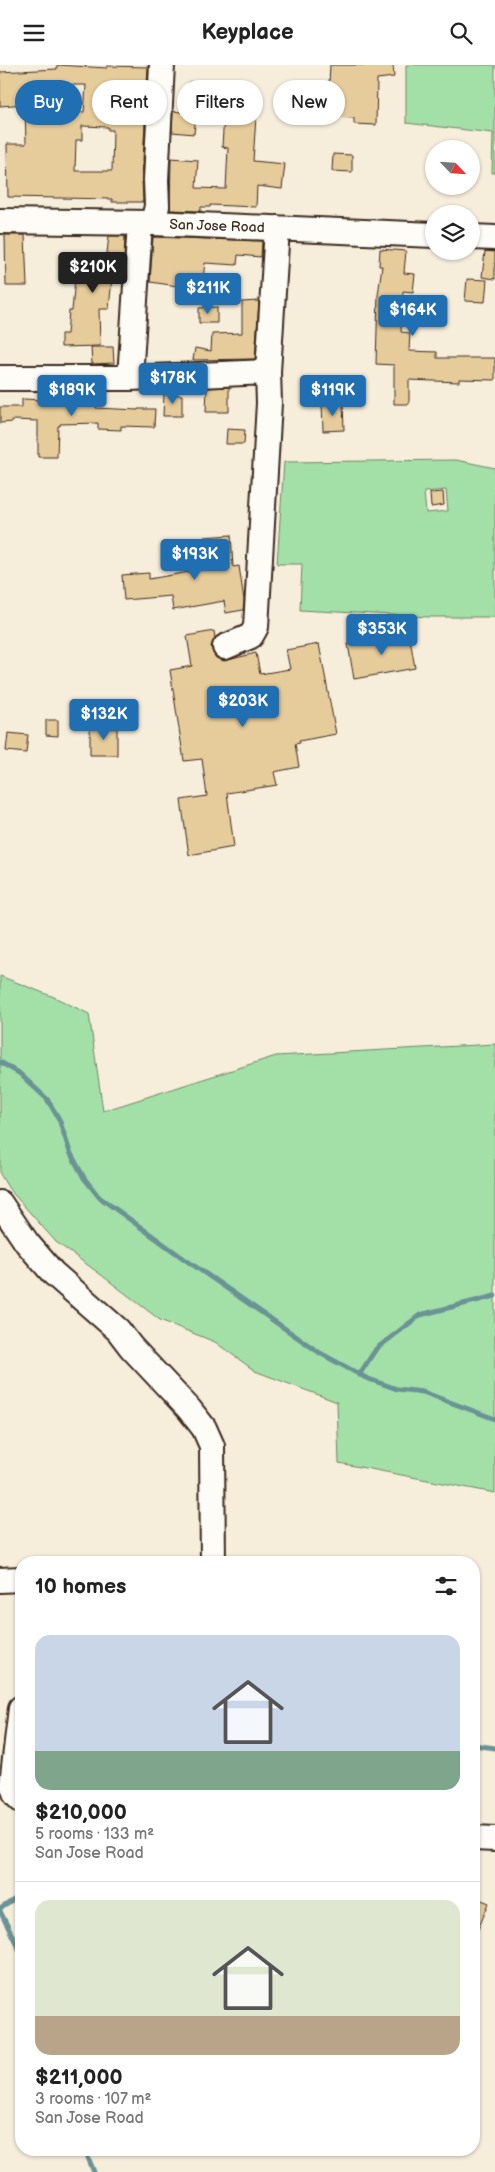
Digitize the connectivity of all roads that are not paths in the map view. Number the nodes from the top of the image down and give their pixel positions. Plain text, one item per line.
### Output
1 (162, 65) edge
2 (0, 221) edge
3 (146, 223) junction
4 (277, 228) junction
5 (425, 235) edge
6 (480, 237) edge
7 (495, 238) edge
8 (268, 372) junction
9 (0, 378) edge
10 (130, 378) junction
11 (225, 647) dead end
12 (0, 1203) edge
13 (213, 1556) edge
14 (0, 1579) edge
15 (15, 1579) edge
16 (15, 1759) edge
17 (15, 1792) edge
18 (480, 1838) edge
19 (495, 1839) edge

1 - 3 street
2 - 3 street, San Jose Road
3 - 4 street, San Jose Road
3 - 10 street
4 - 5 street, San Jose Road
4 - 8 street
6 - 7 street
8 - 10 street
8 - 11 street
9 - 10 street
12 - 13 street
14 - 15 street
16 - 17 street
18 - 19 street

